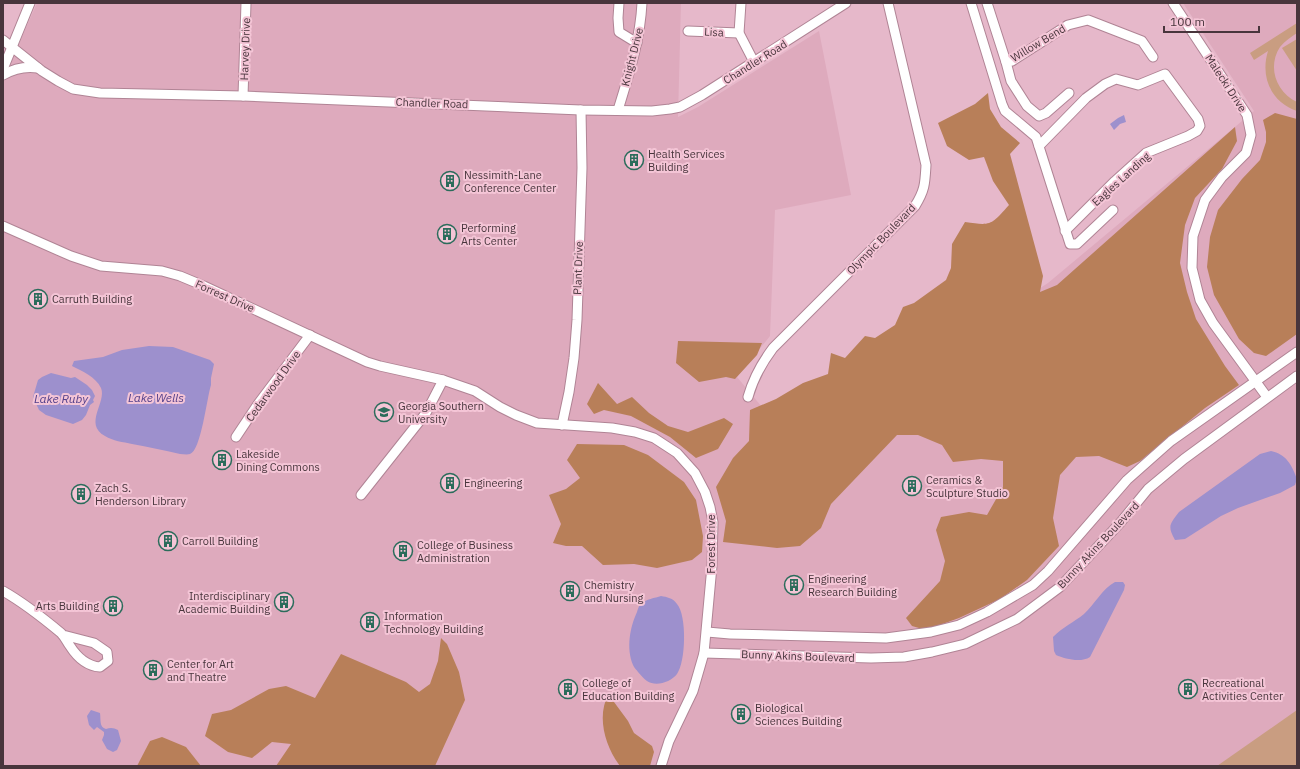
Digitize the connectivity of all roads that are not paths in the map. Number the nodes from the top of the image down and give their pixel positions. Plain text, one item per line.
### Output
1 (30, 3) edge
2 (246, 3) edge
3 (619, 3) edge
4 (642, 3) edge
5 (742, 3) edge
6 (846, 3) edge
7 (888, 3) edge
8 (971, 3) edge
9 (987, 3) edge
10 (1173, 3) edge
11 (688, 31) dead end
12 (739, 33) junction
13 (3, 40) edge
14 (637, 43) junction
15 (12, 47) junction
16 (1153, 57) dead end
17 (754, 62) junction
18 (1006, 62) junction
19 (3, 69) edge
20 (39, 69) junction
21 (3, 74) edge
22 (1068, 93) dead end
23 (243, 96) junction
24 (581, 110) junction
25 (618, 110) junction
26 (1039, 146) junction
27 (1113, 210) dead end
28 (3, 226) edge
29 (1065, 231) junction
30 (310, 335) junction
31 (1297, 352) edge
32 (1297, 376) edge
33 (443, 380) junction
34 (1256, 382) junction
35 (748, 397) dead end
36 (1267, 397) junction
37 (562, 425) junction
38 (236, 437) dead end
39 (361, 495) dead end
40 (3, 591) edge
41 (706, 632) junction
42 (63, 635) junction
43 (704, 653) junction
44 (661, 766) edge

1 - 15 street
2 - 23 street, Harvey Drive
3 - 14 street
4 - 14 street, Knight Drive
5 - 12 street
6 - 17 street, Chandler Road
7 - 35 street, Olympic Boulevard
8 - 26 street, Eagles Landing
9 - 18 street, Willow Bend
10 - 34 street, Malecki Drive
11 - 12 street, Lisa
12 - 17 street
13 - 15 street, Chandler Road
14 - 25 street, Knight Drive
15 - 19 street
15 - 20 street, Chandler Road
16 - 18 street, Willow Bend
17 - 25 street, Chandler Road
18 - 22 street, Willow Bend
20 - 21 street
20 - 23 street, Chandler Road
23 - 24 street, Chandler Road
24 - 25 street, Chandler Road
24 - 37 street, Plant Drive
26 - 29 street, Eagles Landing
26 - 29 street, Eagles Landing
27 - 29 street, Eagles Landing
28 - 30 street, Forrest Drive
30 - 33 street, Forrest Drive
30 - 38 street, Cedarwood Drive
31 - 34 street, Bunny Akins Boulevard
32 - 36 street, Bunny Akins Boulevard
33 - 37 street, Forest Drive
33 - 39 street
34 - 36 street, Malecki Drive
34 - 41 street, Bunny Akins Boulevard
36 - 43 street, Bunny Akins Boulevard
37 - 41 street, Forest Drive
40 - 42 street
41 - 43 street, Forest Drive
42 - 42 street
43 - 44 street, Forest Drive

